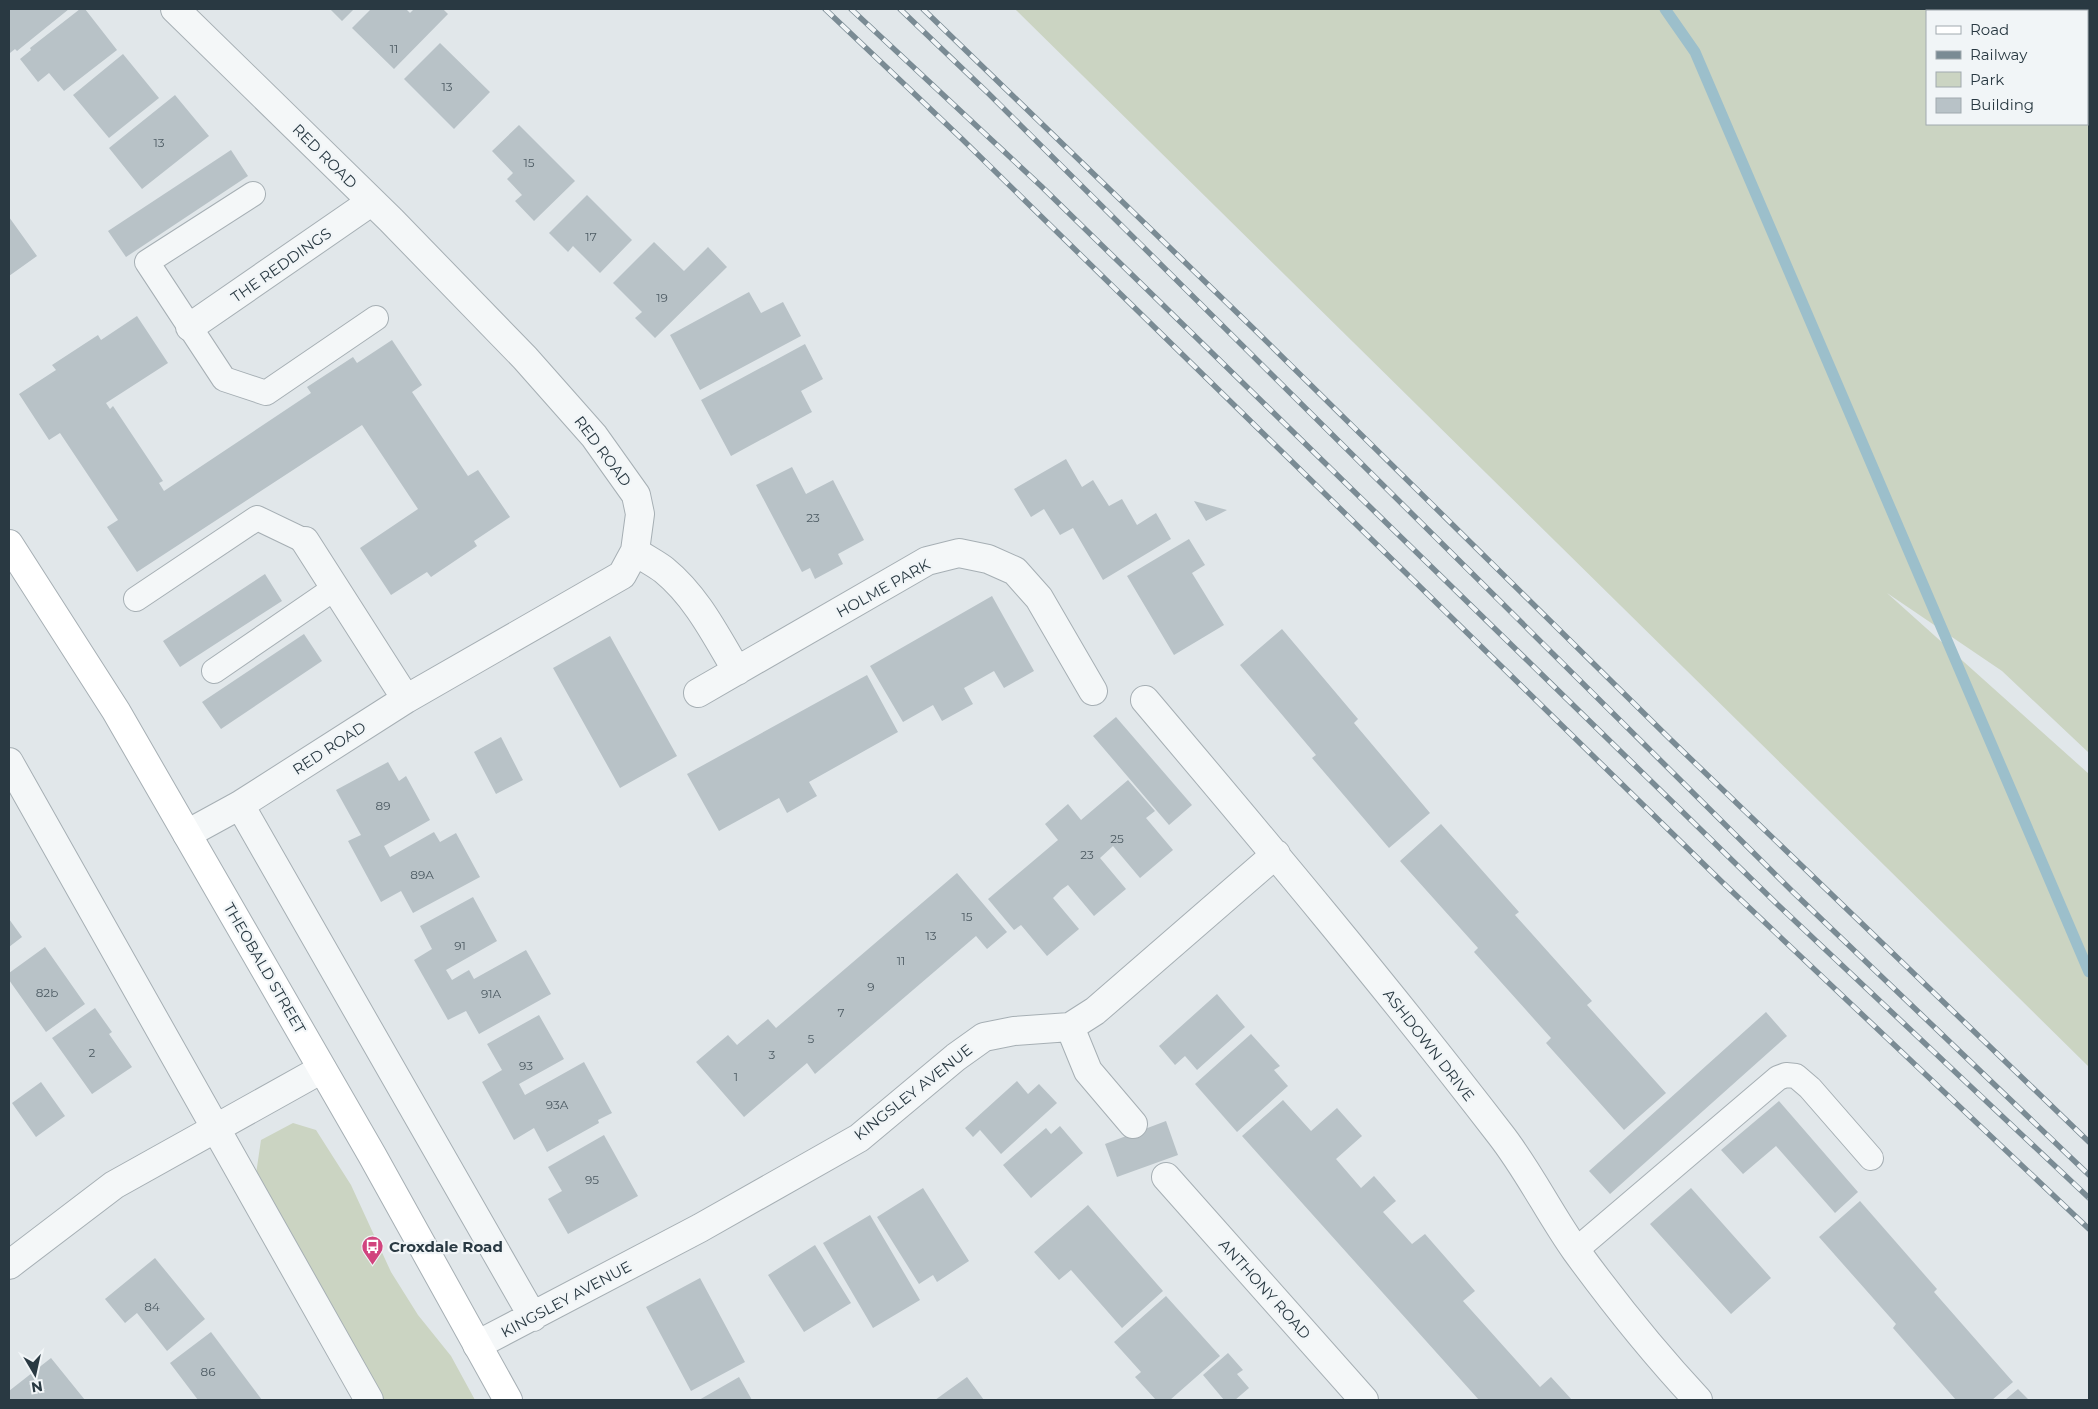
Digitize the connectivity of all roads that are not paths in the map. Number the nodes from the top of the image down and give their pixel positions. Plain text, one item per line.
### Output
1 (175, 9) edge
2 (253, 194) dead end
3 (371, 202) junction
4 (376, 318) dead end
5 (190, 327) junction
6 (305, 541) joint
7 (9, 544) edge
8 (635, 552) junction
9 (335, 588) junction
10 (136, 599) dead end
11 (214, 671) dead end
12 (737, 671) junction
13 (1093, 691) dead end
14 (698, 693) dead end
15 (406, 698) junction
16 (1145, 700) dead end
17 (9, 762) edge
18 (240, 804) junction
19 (187, 834) junction
20 (1276, 854) junction
21 (1070, 1027) junction
22 (322, 1069) junction
23 (1133, 1124) dead end
24 (216, 1127) junction
25 (1871, 1158) dead end
26 (1166, 1177) dead end
27 (1576, 1250) junction
28 (9, 1265) edge
29 (533, 1317) junction
30 (477, 1345) junction
31 (369, 1400) edge
32 (508, 1400) edge
33 (1364, 1400) edge
34 (1698, 1400) edge

1 - 3 street, RED ROAD
2 - 5 lane
3 - 5 street, THE REDDINGS
3 - 8 street, RED ROAD
4 - 5 lane
6 - 9 street
6 - 10 lane
7 - 19 street, THEOBALD STREET
8 - 12 street
8 - 15 street, RED ROAD
9 - 11 lane
9 - 15 street
12 - 13 street, HOLME PARK
12 - 14 street, HOLME PARK
15 - 18 street, RED ROAD
16 - 20 street, ASHDOWN DRIVE
17 - 24 street
18 - 19 street, RED ROAD
18 - 29 street
19 - 22 street, THEOBALD STREET
20 - 21 street
20 - 27 street, ASHDOWN DRIVE
21 - 23 street
21 - 29 street, KINGSLEY AVENUE
22 - 24 street
22 - 30 street, THEOBALD STREET
24 - 28 street
24 - 31 street
25 - 27 lane
26 - 33 street, ANTHONY ROAD
27 - 34 street, ASHDOWN DRIVE
29 - 30 street, KINGSLEY AVENUE
30 - 32 street, THEOBALD STREET

